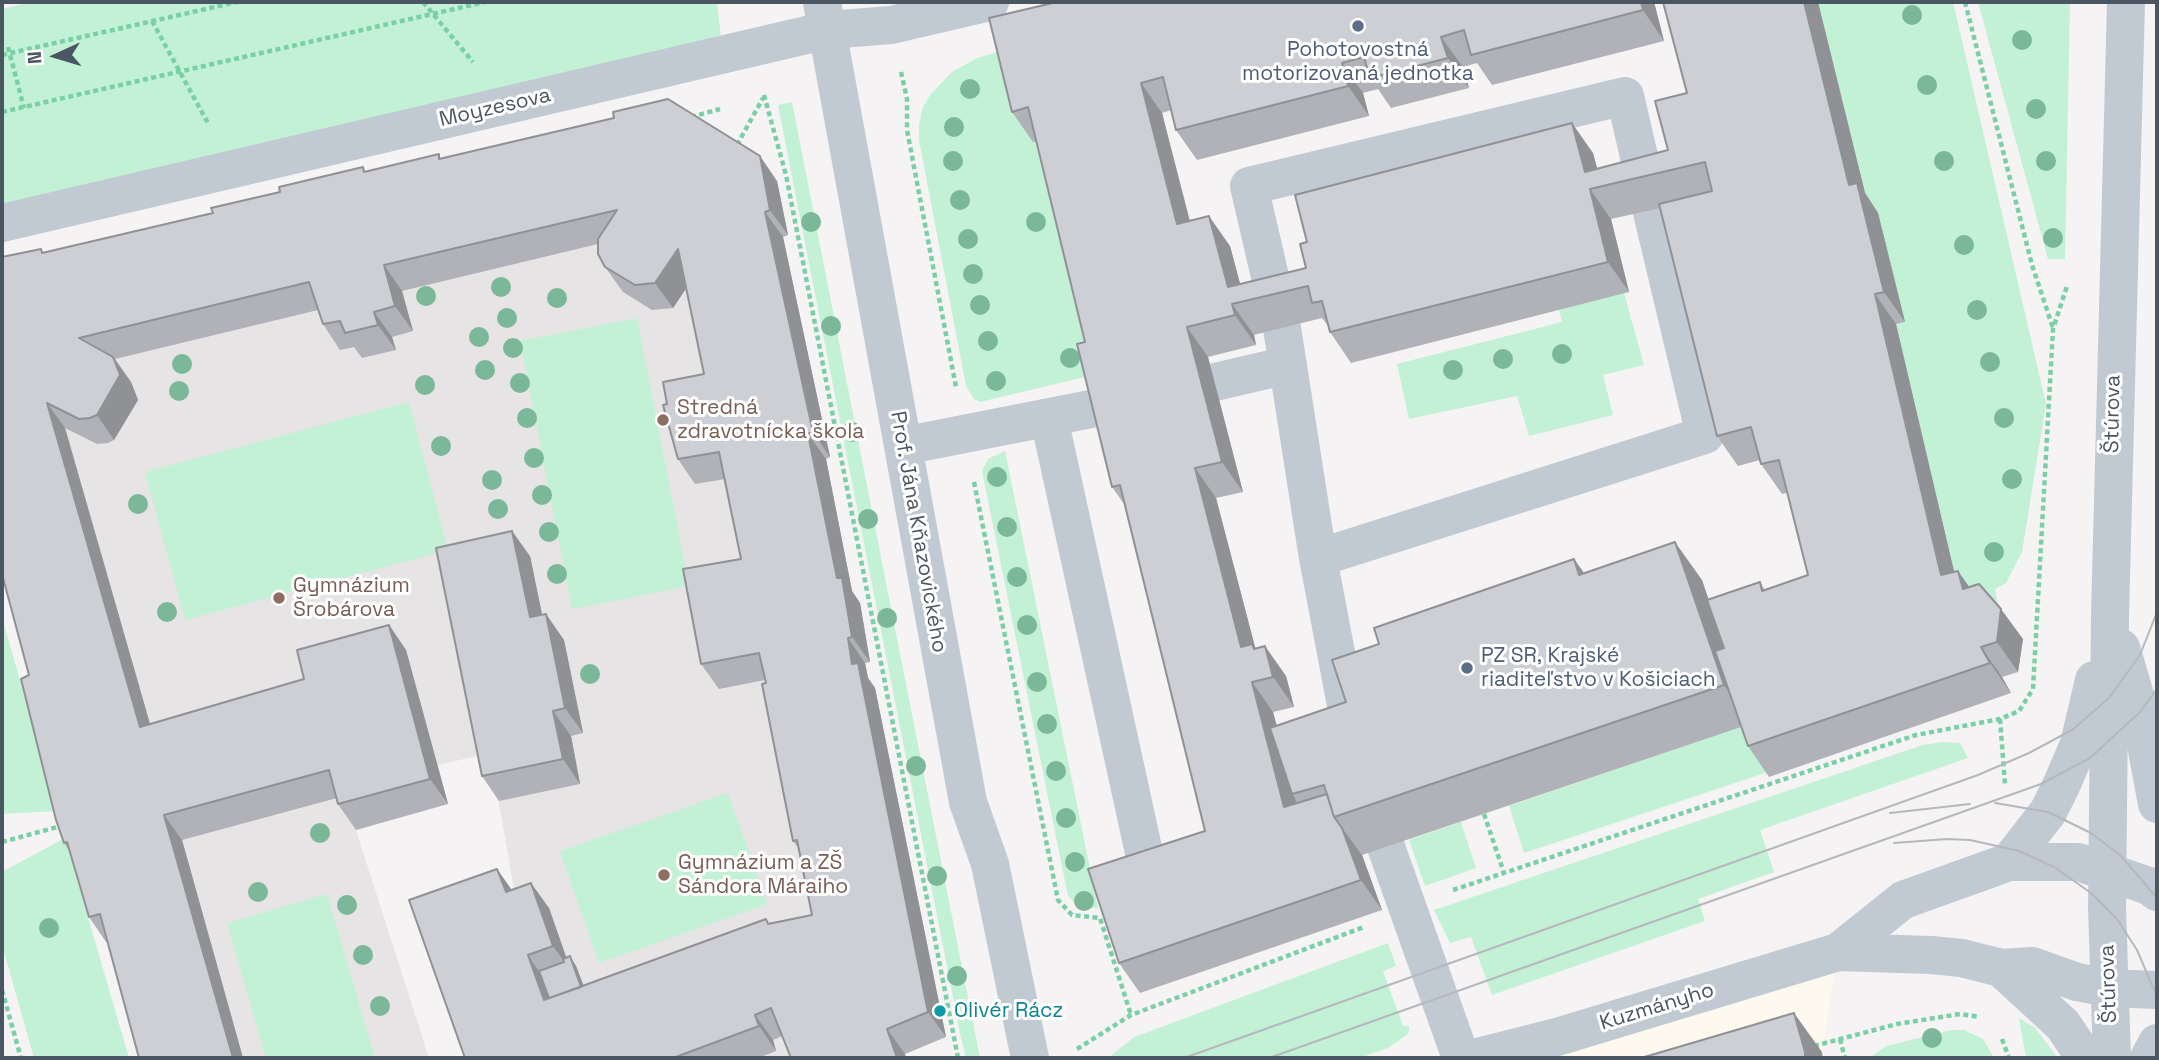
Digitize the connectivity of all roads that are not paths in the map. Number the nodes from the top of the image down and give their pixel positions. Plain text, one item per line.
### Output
1 (990, 2) edge
2 (2126, 2) edge
3 (825, 16) edge
4 (2, 223) edge
5 (1288, 365) junction
6 (1215, 382) dead end
7 (1106, 406) edge
8 (1049, 418) junction
9 (902, 446) junction
10 (1318, 558) junction
11 (2110, 616) junction
12 (1354, 747) edge
13 (2157, 801) edge
14 (2108, 826) junction
15 (1386, 847) edge
16 (2009, 862) junction
17 (2107, 870) junction
18 (1148, 872) edge
19 (2157, 892) edge
20 (2157, 911) edge
21 (1838, 952) junction
22 (2001, 968) junction
23 (2109, 988) junction
24 (2157, 990) edge
25 (2157, 1043) edge
26 (1030, 1058) edge
27 (1461, 1058) edge
28 (1474, 1058) edge
29 (2085, 1058) edge
30 (2112, 1058) edge
31 (2149, 1058) edge

1 - 3 street, Moyzesova
2 - 11 street, Štúrova
3 - 4 street, Moyzesova
3 - 9 street, Prof. Jána Kňazovického
5 - 6 street
5 - 10 street
5 - 10 street
7 - 8 street
8 - 9 street
8 - 18 street
9 - 26 street, Prof. Jána Kňazovického
10 - 12 street
11 - 13 street
11 - 14 street, Štúrova
11 - 16 street
13 - 14 street
14 - 16 street
14 - 17 street, Štúrova
15 - 27 street
16 - 17 street, Kuzmányho
16 - 21 street, Kuzmányho
17 - 19 street
17 - 20 street
17 - 23 street, Štúrova
21 - 22 street, Kuzmányho
21 - 28 street, Kuzmányho
22 - 23 street
22 - 29 street, Kuzmányho
23 - 24 street
23 - 30 street, Štúrova
25 - 31 street

